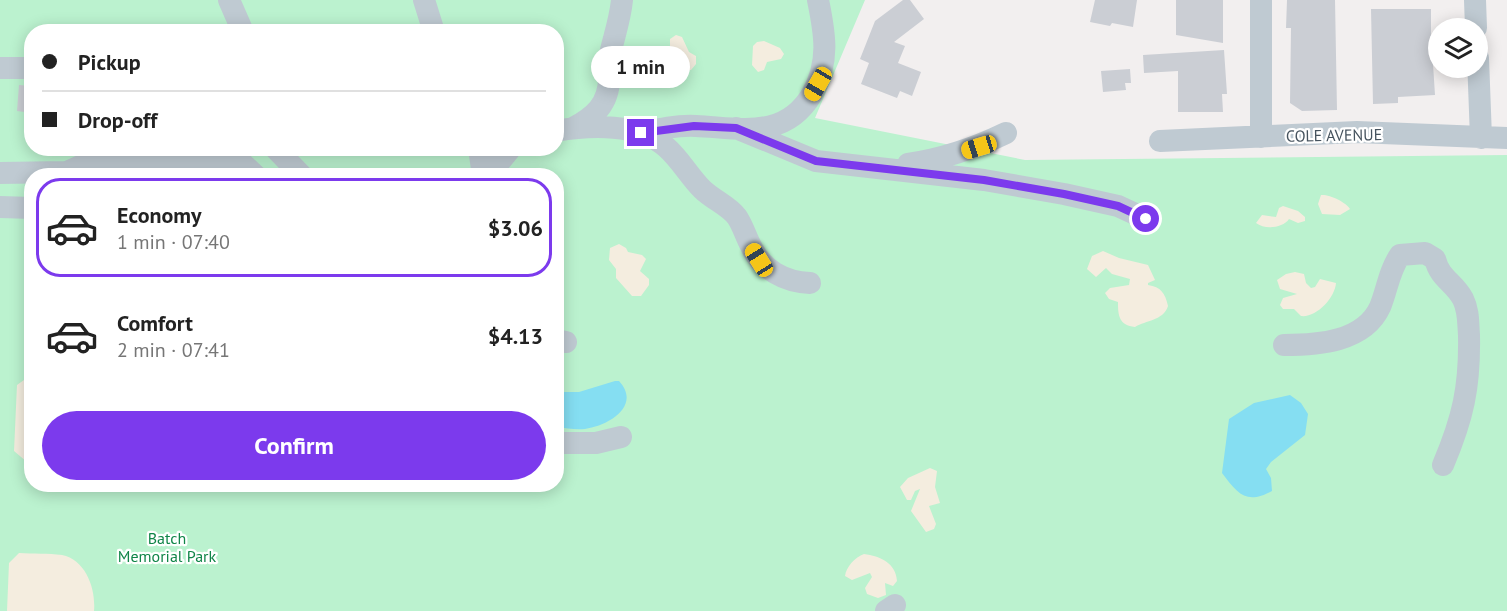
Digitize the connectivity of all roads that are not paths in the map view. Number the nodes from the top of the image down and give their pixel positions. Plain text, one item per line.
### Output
1 (229, 0) edge
2 (424, 0) edge
3 (622, 0) edge
4 (818, 0) edge
5 (1261, 0) edge
6 (1475, 0) edge
7 (1476, 18) edge
8 (240, 24) edge
9 (432, 24) edge
10 (0, 68) edge
11 (24, 68) edge
12 (1479, 78) edge
13 (736, 128) junction
14 (564, 130) edge
15 (641, 133) junction
16 (1006, 133) dead end
17 (1261, 137) junction
18 (1481, 138) junction
19 (1507, 138) edge
20 (1160, 141) dead end
21 (282, 156) edge
22 (505, 156) edge
23 (76, 168) edge
24 (248, 168) edge
25 (294, 168) edge
26 (495, 168) edge
27 (880, 169) junction
28 (0, 173) edge
29 (24, 173) edge
30 (0, 207) edge
31 (24, 208) edge
32 (1146, 219) dead end
33 (810, 283) dead end
34 (1284, 345) dead end
35 (621, 437) dead end
36 (564, 442) edge
37 (1443, 465) dead end

1 - 8 street
2 - 9 street
3 - 14 street
4 - 13 street
5 - 17 street
6 - 7 street
10 - 11 street
12 - 18 street
13 - 15 street
13 - 27 street
14 - 15 street
15 - 33 street
16 - 27 street
17 - 18 street, COLE AVENUE
17 - 20 street, COLE AVENUE
18 - 19 street, COLE AVENUE
21 - 25 street
22 - 26 street
23 - 24 street
27 - 32 street
28 - 29 street
30 - 31 street
34 - 37 street
35 - 36 street

